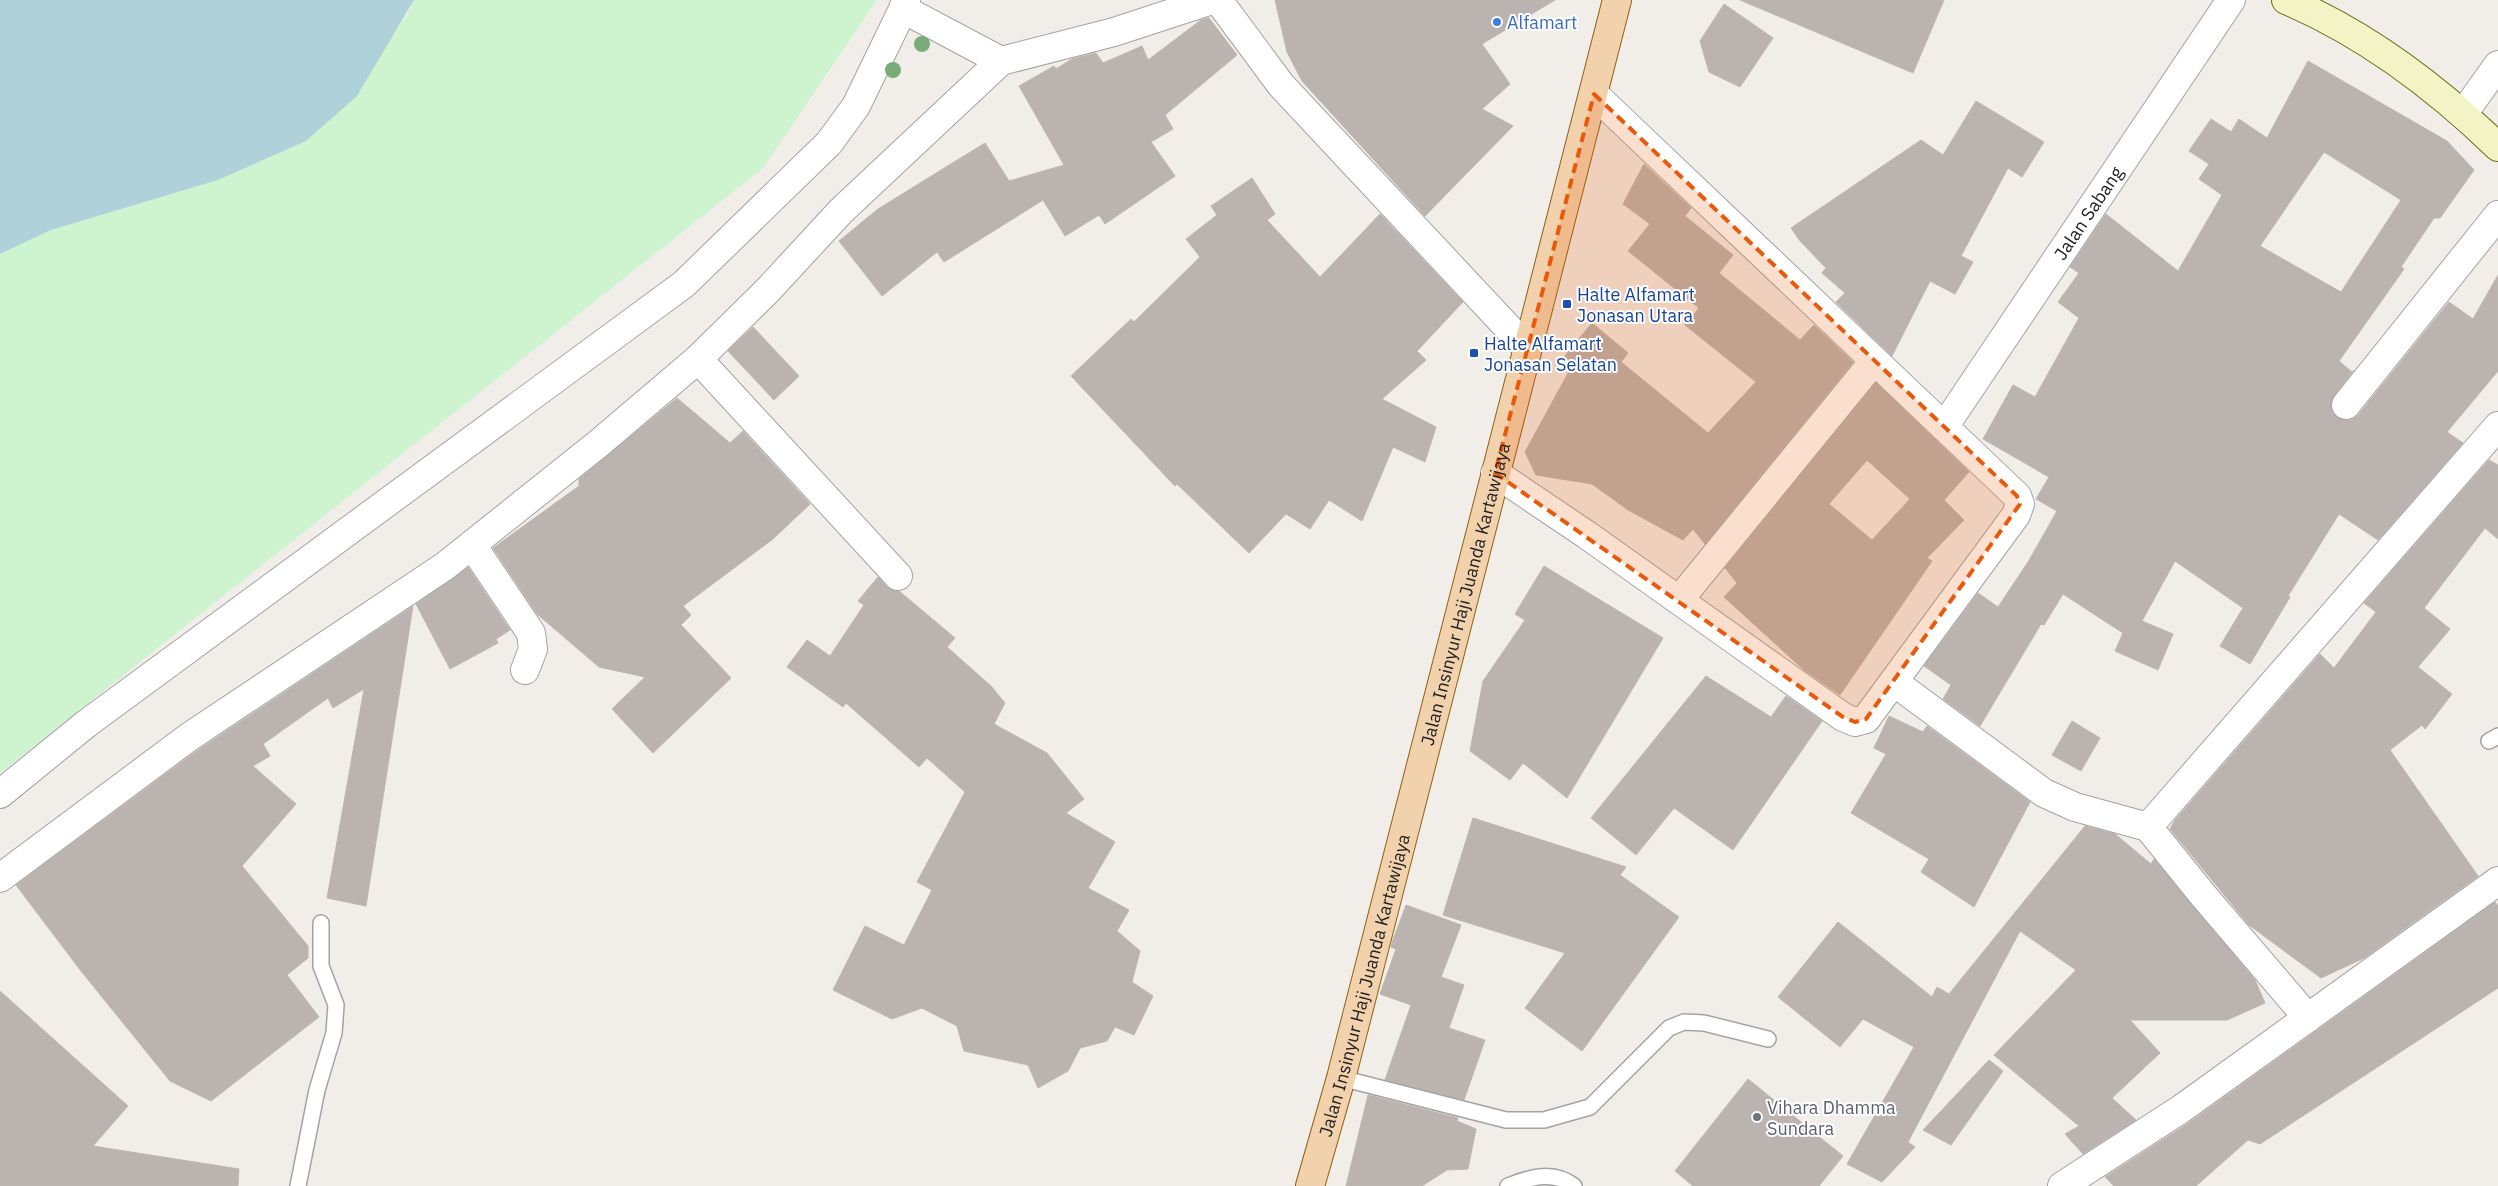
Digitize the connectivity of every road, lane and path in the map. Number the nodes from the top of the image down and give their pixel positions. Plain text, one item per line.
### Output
1 (1212, 0) edge
2 (1218, 0) edge
3 (1617, 0) edge
4 (2231, 0) edge
5 (2286, 0) edge
6 (904, 4) edge
7 (1002, 61) junction
8 (2498, 65) edge
9 (1594, 94) junction
10 (2463, 114) junction
11 (2498, 147) edge
12 (2498, 215) edge
13 (1527, 348) junction
14 (698, 359) junction
15 (1874, 361) junction
16 (2346, 406) dead end
17 (2498, 426) edge
18 (1944, 427) junction
19 (1495, 473) junction
20 (472, 545) junction
21 (898, 576) dead end
22 (1679, 600) junction
23 (525, 670) dead end
24 (1894, 682) junction
25 (0, 794) edge
26 (2148, 827) junction
27 (0, 878) edge
28 (2498, 881) edge
29 (321, 923) dead end
30 (2308, 1018) junction
31 (1768, 1039) dead end
32 (1341, 1078) junction
33 (2074, 1183) edge
34 (298, 1186) edge
35 (1310, 1186) edge
36 (1508, 1186) edge
37 (1574, 1186) edge

1 - 7 street
2 - 13 street
3 - 9 main road, Jalan Insinyur Haji Juanda Kartawijaya
4 - 18 street, Jalan Sabang
5 - 10 main road
6 - 7 street
6 - 25 street
7 - 14 street
8 - 10 street
9 - 13 main road, Jalan Insinyur Haji Juanda Kartawijaya
9 - 15 street
10 - 11 main road
12 - 16 street
13 - 19 main road, Jalan Insinyur Haji Juanda Kartawijaya
14 - 20 street
14 - 21 street
15 - 18 street
15 - 22 street
17 - 26 street
18 - 24 street
19 - 22 street
19 - 32 main road, Jalan Insinyur Haji Juanda Kartawijaya
20 - 23 street
20 - 27 street
22 - 24 street
24 - 26 street
26 - 30 street
28 - 30 street
29 - 34 lane
30 - 33 street
31 - 32 lane
32 - 35 main road, Jalan Insinyur Haji Juanda Kartawijaya
36 - 37 lane

